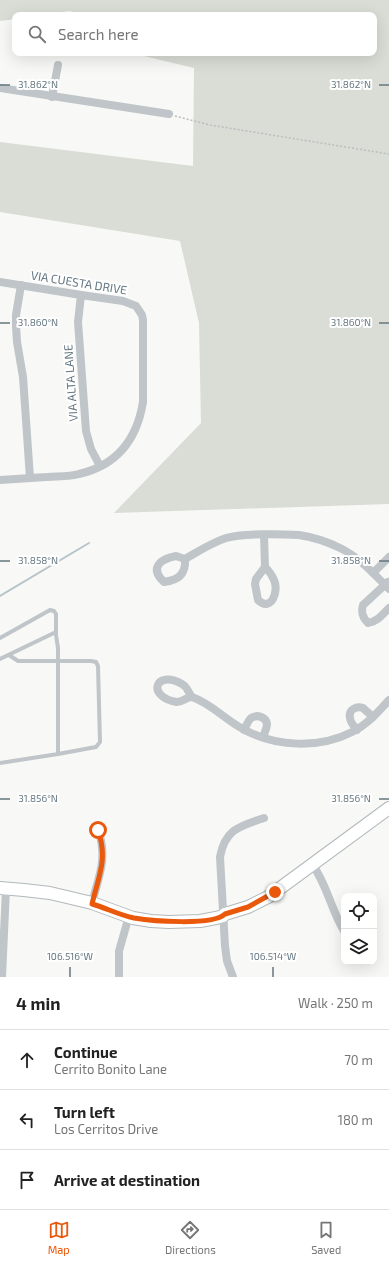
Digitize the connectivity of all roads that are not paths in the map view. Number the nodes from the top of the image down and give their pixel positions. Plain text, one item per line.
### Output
1 (58, 65) dead end
2 (0, 88) edge
3 (52, 97) junction
4 (169, 114) road end
5 (0, 282) edge
6 (21, 285) junction
7 (81, 295) junction
8 (100, 466) junction
9 (30, 478) junction
10 (0, 480) edge
11 (264, 535) junction
12 (389, 557) edge
13 (185, 559) dead end
14 (265, 566) dead end
15 (373, 573) junction
16 (388, 585) edge
17 (389, 608) edge
18 (56, 632) junction
19 (0, 638) edge
20 (9, 655) junction
21 (0, 659) edge
22 (58, 661) junction
23 (192, 697) dead end
24 (389, 702) edge
25 (373, 717) junction
26 (244, 730) junction
27 (356, 730) junction
28 (263, 737) junction
29 (58, 754) junction
30 (0, 763) edge
31 (389, 808) edge
32 (264, 818) dead end
33 (98, 830) dead end
34 (312, 864) junction
35 (3, 888) edge
36 (92, 904) junction
37 (129, 916) junction
38 (223, 916) junction
39 (343, 929) edge
40 (2, 977) edge
41 (119, 977) edge
42 (232, 977) edge

1 - 3 street
2 - 3 street
3 - 4 street
5 - 6 street, VIA CUESTA DRIVE
6 - 7 street, VIA CUESTA DRIVE
6 - 9 street
7 - 8 street, VIA ALTA LANE
7 - 8 street, VIA CUESTA DRIVE
8 - 9 street, VIA CUESTA DRIVE
9 - 10 street, VIA CUESTA DRIVE
11 - 13 street
11 - 14 street
11 - 15 street
12 - 15 street
15 - 16 street
16 - 17 street
18 - 19 lane
18 - 20 lane
18 - 22 lane
20 - 21 lane
20 - 22 lane
22 - 29 lane
22 - 29 lane
23 - 26 street
24 - 25 street
25 - 27 street
25 - 27 street
26 - 28 street
26 - 28 street
27 - 28 street
29 - 30 lane
31 - 34 street
32 - 38 street
33 - 36 street
34 - 38 street
34 - 39 street
35 - 36 street
35 - 40 street
36 - 37 street
37 - 38 street
37 - 41 street
38 - 42 street

